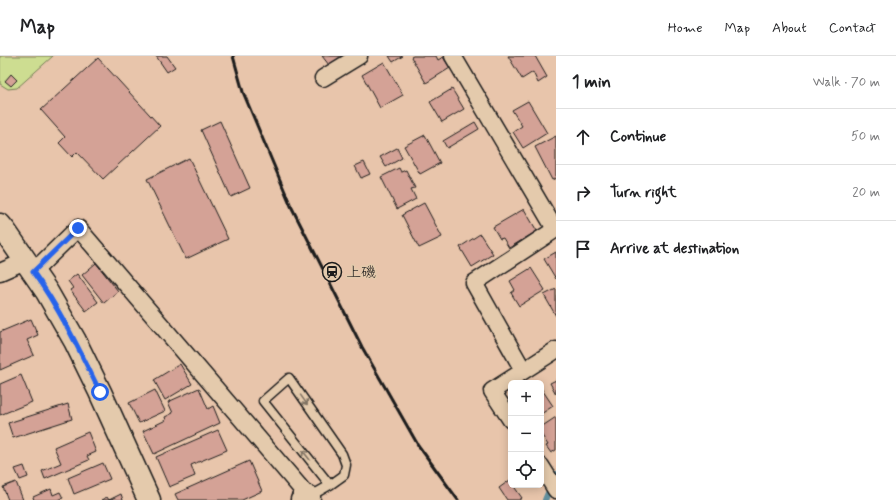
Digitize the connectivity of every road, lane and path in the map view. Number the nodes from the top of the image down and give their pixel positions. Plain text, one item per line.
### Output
1 (359, 56) edge
2 (453, 56) edge
3 (323, 78) dead end
4 (0, 225) edge
5 (556, 229) edge
6 (29, 266) junction
7 (0, 272) edge
8 (556, 350) edge
9 (523, 370) junction
10 (508, 416) edge
11 (544, 470) edge
12 (554, 482) edge
13 (330, 485) junction
14 (307, 499) edge
15 (149, 500) edge

1 - 3 street
2 - 5 street
4 - 6 street
5 - 9 street
6 - 7 street
6 - 14 street
6 - 15 street
8 - 9 street
9 - 10 street
11 - 12 street
13 -> 13 lane
13 - 14 lane

